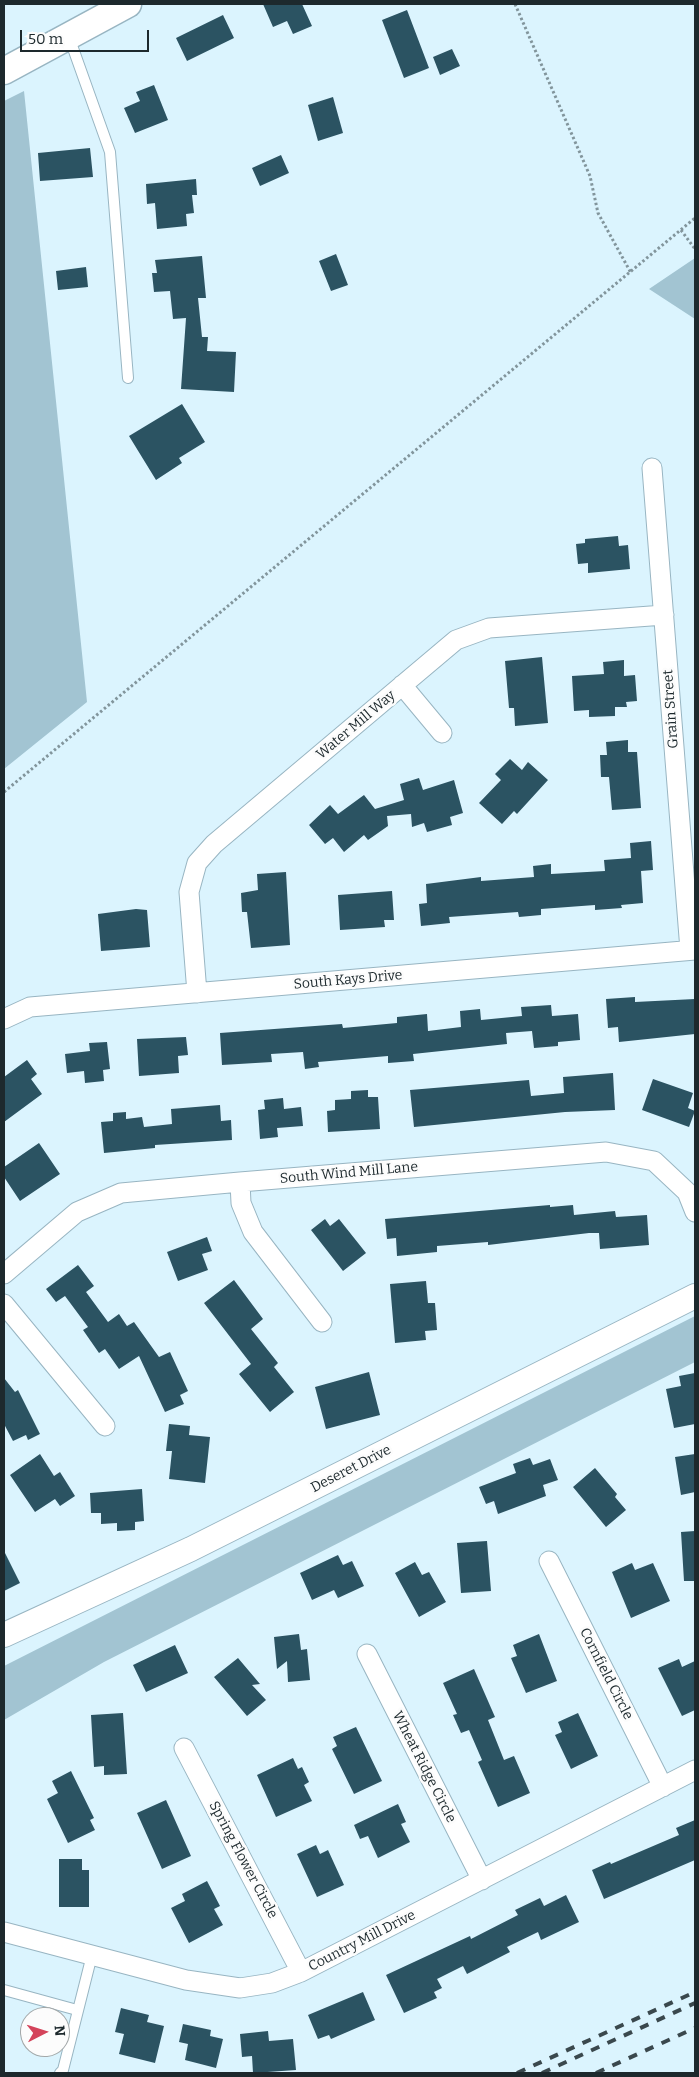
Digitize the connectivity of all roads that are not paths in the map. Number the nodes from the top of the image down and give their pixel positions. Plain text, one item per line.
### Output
1 (128, 4) edge
2 (69, 36) junction
3 (4, 71) edge
4 (128, 378) dead end
5 (652, 468) dead end
6 (664, 615) junction
7 (402, 685) junction
8 (442, 733) dead end
9 (693, 950) edge
10 (197, 993) junction
11 (4, 1019) edge
12 (240, 1182) junction
13 (695, 1212) edge
14 (4, 1274) edge
15 (695, 1296) edge
16 (4, 1304) edge
17 (322, 1322) dead end
18 (105, 1426) dead end
19 (549, 1561) dead end
20 (4, 1635) edge
21 (367, 1654) dead end
22 (184, 1748) dead end
23 (695, 1770) edge
24 (662, 1787) junction
25 (482, 1880) junction
26 (4, 1932) edge
27 (92, 1955) junction
28 (301, 1972) junction
29 (4, 1990) edge
30 (76, 2010) junction
31 (60, 2073) edge

1 - 2 main road
2 - 3 main road
2 - 4 lane
5 - 6 street, Grain Street
6 - 7 street, Water Mill Way
6 - 9 street, Grain Street
7 - 8 street
7 - 10 street, Water Mill Way
9 - 10 street, South Kays Drive
10 - 11 street, South Kays Drive
12 - 13 street, South Wind Mill Lane
12 - 14 street, South Wind Mill Lane
12 - 17 street
15 - 20 street, Deseret Drive
16 - 18 street
19 - 24 street, Cornfield Circle
21 - 25 street, Wheat Ridge Circle
22 - 28 street, Spring Flower Circle
23 - 24 street, Country Mill Drive
24 - 25 street, Country Mill Drive
25 - 28 street, Country Mill Drive
26 - 27 street, Country Mill Drive
27 - 28 street, Country Mill Drive
27 - 30 lane
29 - 30 lane
30 - 31 lane

